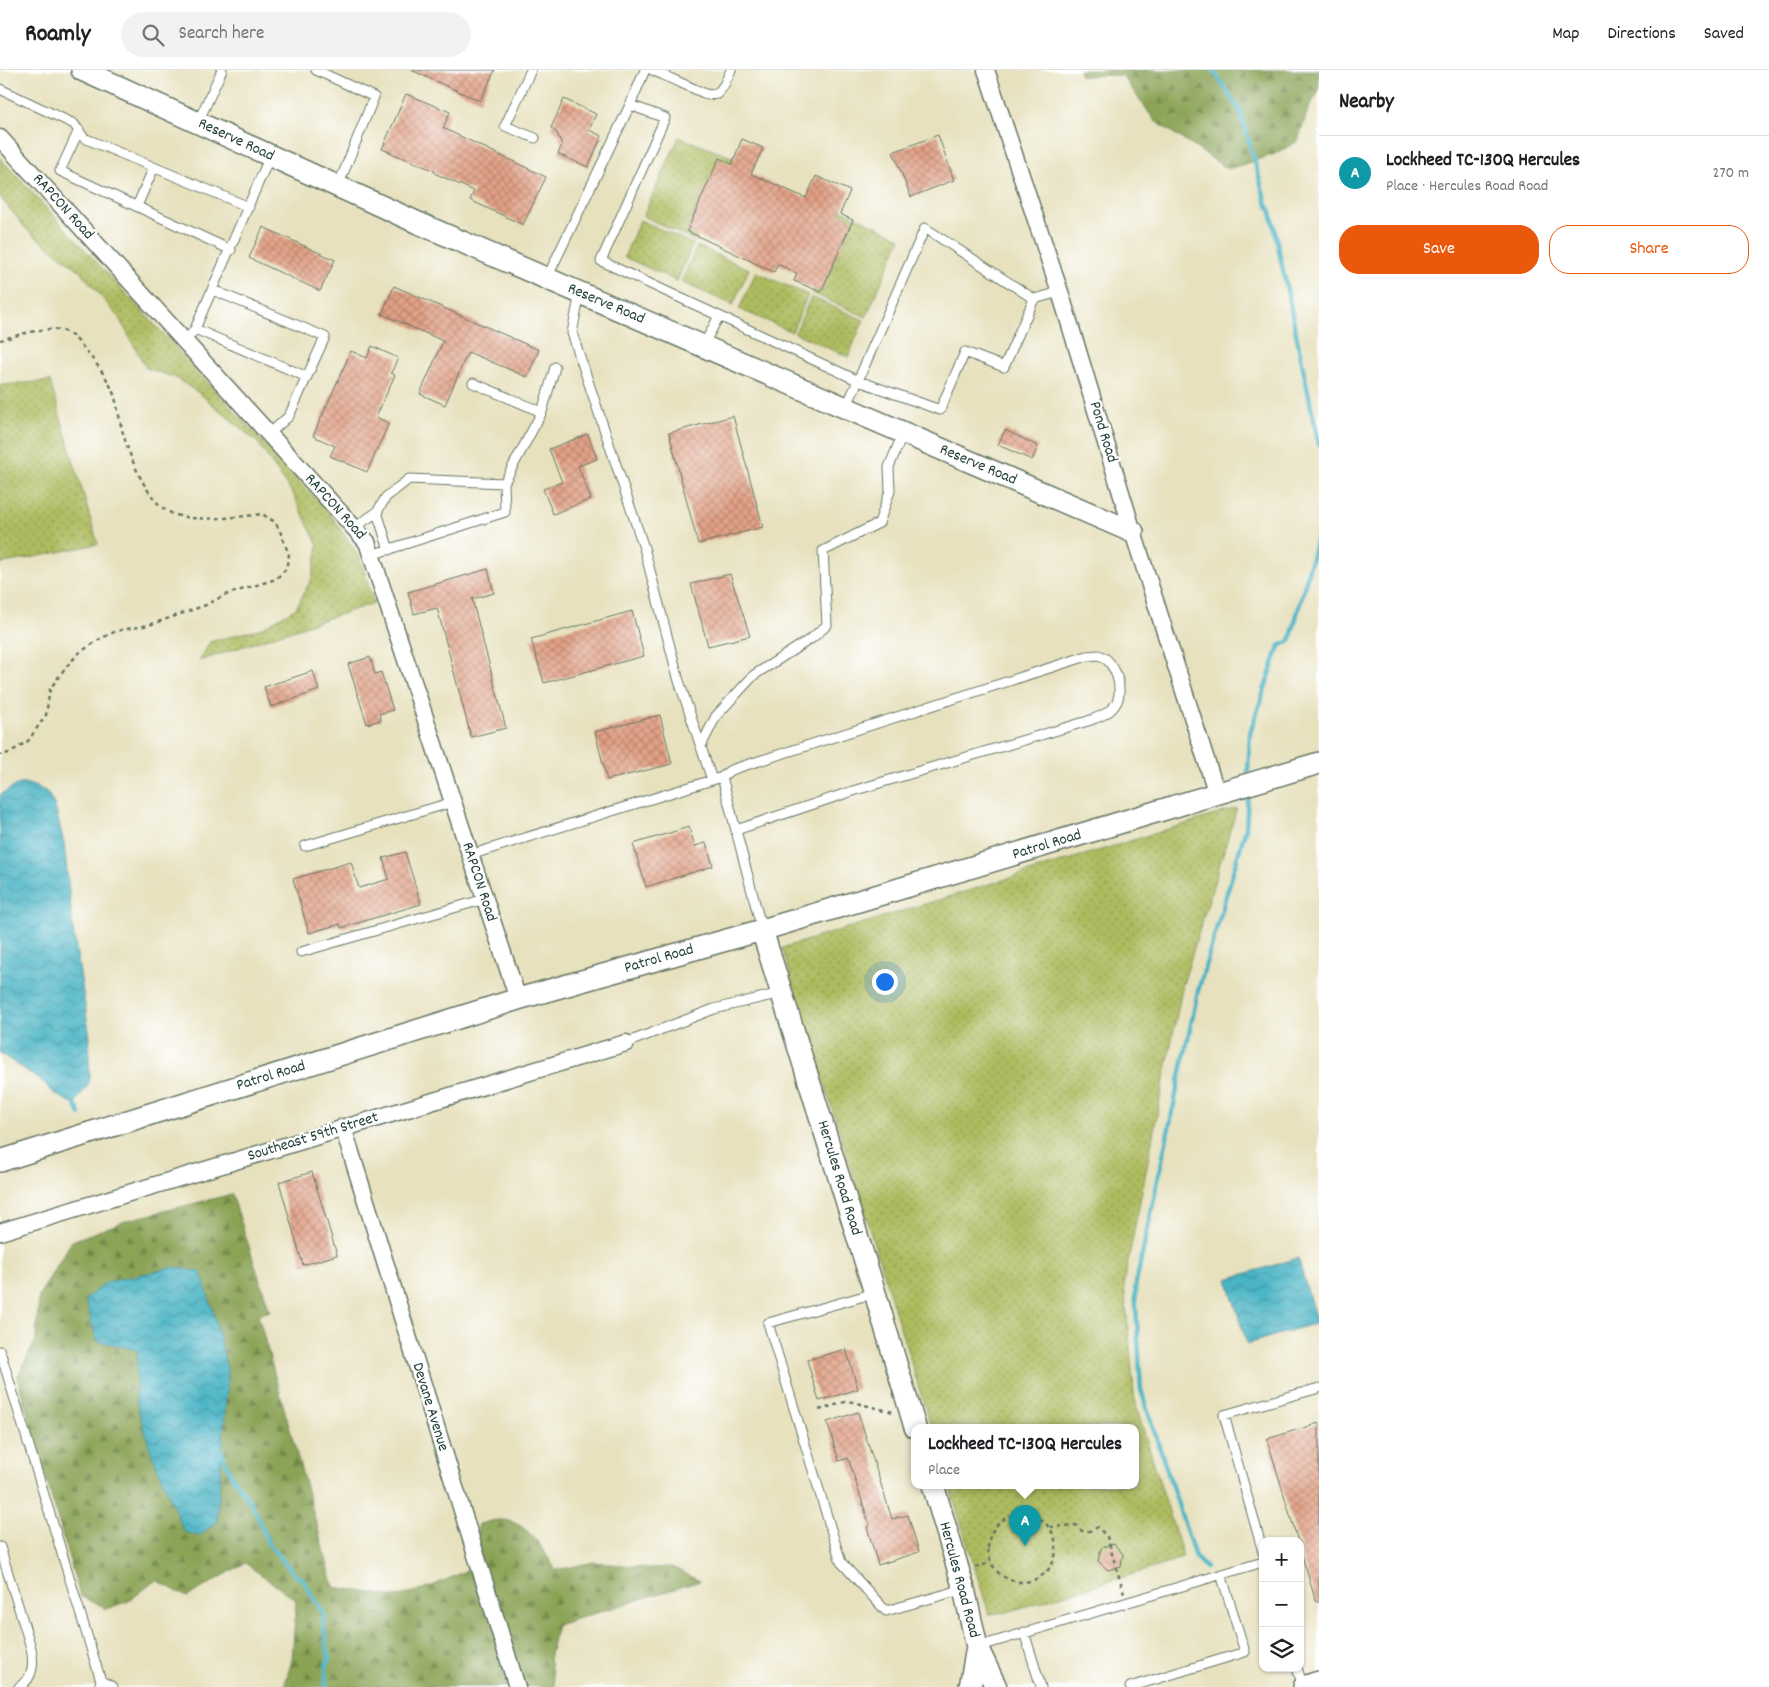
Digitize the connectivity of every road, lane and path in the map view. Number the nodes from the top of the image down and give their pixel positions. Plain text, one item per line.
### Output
1 (82, 70) edge
2 (222, 70) edge
3 (316, 70) edge
4 (531, 70) edge
5 (645, 70) edge
6 (652, 70) edge
7 (731, 70) edge
8 (986, 70) edge
9 (0, 89) edge
10 (630, 105) junction
11 (198, 123) junction
12 (79, 130) junction
13 (0, 138) edge
14 (535, 138) dead end
15 (271, 156) junction
16 (154, 167) junction
17 (338, 186) junction
18 (137, 206) junction
19 (249, 207) junction
20 (231, 250) junction
21 (547, 279) junction
22 (213, 290) junction
23 (1060, 292) junction
24 (580, 293) junction
25 (1034, 299) junction
26 (719, 316) junction
27 (190, 336) junction
28 (0, 340) edge
29 (703, 346) junction
30 (555, 367) dead end
31 (306, 378) junction
32 (859, 381) junction
33 (473, 383) dead end
34 (846, 408) junction
35 (542, 412) junction
36 (904, 433) junction
37 (269, 434) junction
38 (504, 483) junction
39 (377, 512) junction
40 (354, 528) junction
41 (1133, 532) junction
42 (389, 550) junction
43 (371, 555) junction
44 (701, 746) junction
45 (0, 755) edge
46 (1319, 763) edge
47 (717, 778) junction
48 (1216, 794) junction
49 (453, 802) junction
50 (736, 830) junction
51 (305, 846) dead end
52 (470, 855) junction
53 (485, 899) junction
54 (762, 930) junction
55 (301, 952) dead end
56 (781, 993) junction
57 (518, 999) junction
58 (626, 1042) joint
59 (343, 1127) junction
60 (0, 1161) edge
61 (0, 1232) edge
62 (875, 1293) junction
63 (0, 1351) edge
64 (1319, 1388) edge
65 (819, 1410) dead end
66 (913, 1418) edge
67 (934, 1489) edge
68 (1050, 1527) junction
69 (1259, 1538) edge
70 (0, 1547) edge
71 (991, 1563) junction
72 (1259, 1563) edge
73 (971, 1568) dead end
74 (1221, 1574) junction
75 (964, 1589) junction
76 (1127, 1602) junction
77 (1024, 1632) junction
78 (977, 1647) junction
79 (1298, 1672) edge
80 (1319, 1682) edge
81 (100, 1684) edge
82 (19, 1687) edge
83 (113, 1687) edge
84 (517, 1687) edge
85 (970, 1687) edge
86 (996, 1687) edge
87 (1041, 1687) edge
88 (1130, 1687) edge
89 (1303, 1687) edge

1 - 11 street, Reserve Road
2 - 11 lane
3 - 17 lane
4 - 14 lane
5 - 10 lane
6 - 7 lane
8 - 23 street, Pond Road
9 - 12 lane
10 - 21 lane
10 - 26 lane
11 - 15 street, Reserve Road
12 - 16 lane
12 - 18 lane
13 - 27 street, RAPCON Road
15 - 17 street, Reserve Road
15 - 19 lane
16 - 18 lane
16 - 19 lane
17 - 21 street, Reserve Road
18 - 20 lane
19 - 20 lane
20 - 22 lane
21 - 24 street, Reserve Road
22 - 27 lane
22 - 31 lane
23 - 25 lane
23 - 41 street, Pond Road
24 - 29 street, Reserve Road
24 - 44 lane
25 - 32 lane
25 - 32 lane
26 - 29 lane
26 - 32 lane
27 - 31 lane
27 - 37 street, RAPCON Road
28 - 45 path
29 - 34 street, Reserve Road
30 - 35 lane
31 - 37 lane
32 - 34 lane
33 - 35 lane
34 - 36 street, Reserve Road
35 - 38 lane
36 - 41 street, Reserve Road
36 - 44 lane
37 - 40 street, RAPCON Road
38 - 39 lane
38 - 42 lane
39 - 40 lane
39 - 42 lane
40 - 43 street, RAPCON Road
41 - 48 street, Pond Road
42 - 43 lane
43 - 49 street, RAPCON Road
44 - 47 lane
46 - 48 street, Patrol Road
47 - 50 lane
47 - 50 lane
47 - 52 lane
48 - 54 street, Patrol Road
49 - 51 lane
49 - 52 street, RAPCON Road
50 - 54 lane
52 - 53 street, RAPCON Road
53 - 55 lane
53 - 57 street, RAPCON Road
54 - 56 street, Hercules Road Road
54 - 57 street, Patrol Road
56 - 58 lane
56 - 62 street, Hercules Road Road
57 - 60 street, Patrol Road
58 - 59 street, Southeast 59th Street
59 - 61 street, Southeast 59th Street
59 - 84 street, Devane Avenue
62 - 66 street, Hercules Road Road
62 - 75 lane
63 - 81 lane
64 - 69 lane
65 - 66 path
67 - 75 street, Hercules Road Road
68 - 71 path
68 - 71 path
68 - 76 path
70 - 82 lane
71 - 73 path
72 - 74 lane
74 - 76 lane
74 - 88 lane
75 - 78 street, Hercules Road Road
76 - 77 lane
77 - 78 lane
77 - 87 lane
78 - 85 street
78 - 86 street
79 - 89 lane
80 - 89 street
81 - 83 lane

